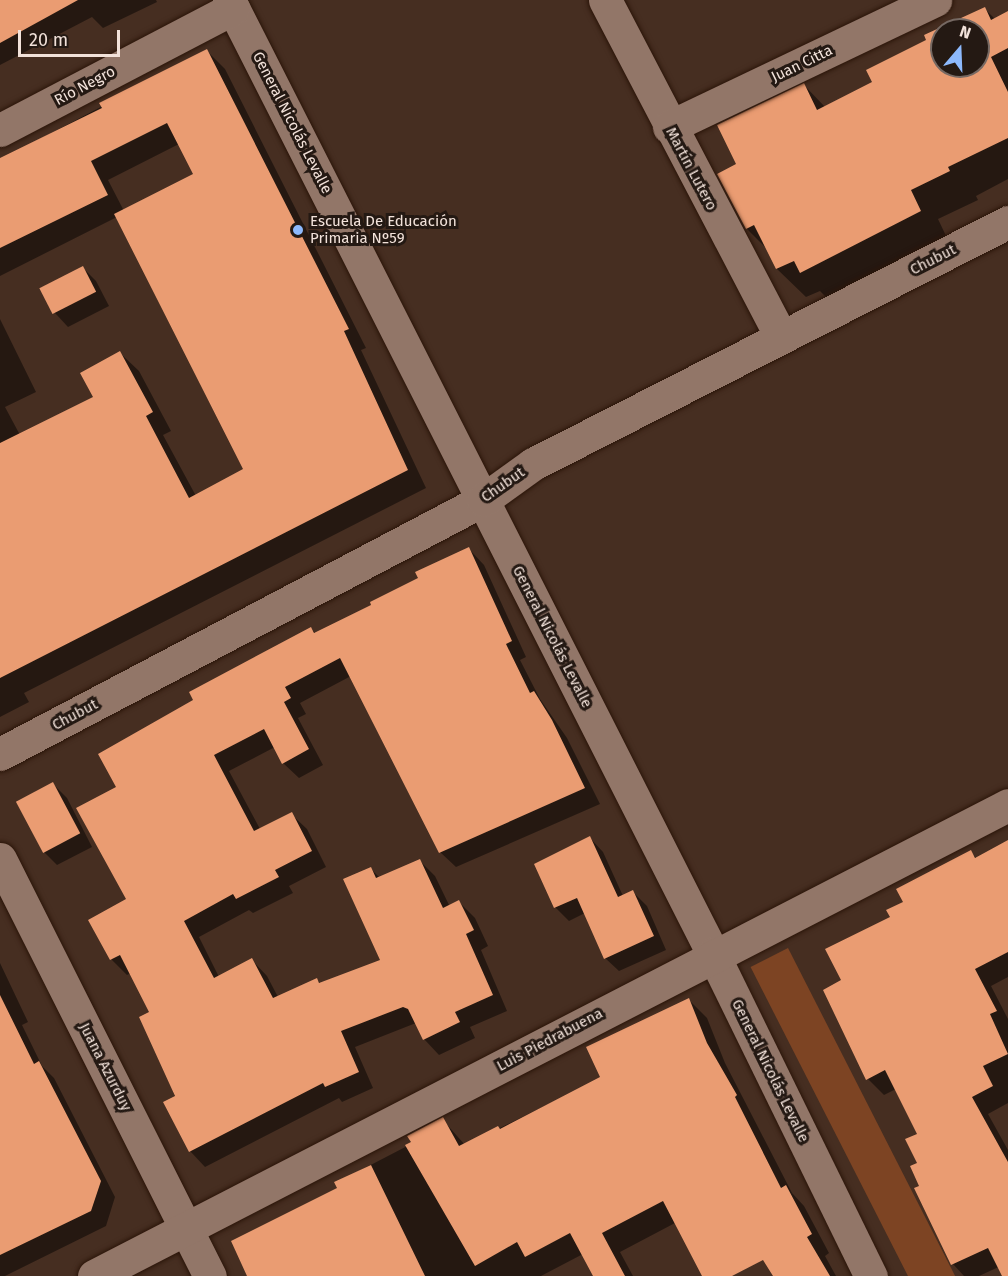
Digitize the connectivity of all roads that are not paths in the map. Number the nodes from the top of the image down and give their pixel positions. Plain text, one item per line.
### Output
1 (605, 0) edge
2 (935, 0) edge
3 (231, 4) edge
4 (669, 127) junction
5 (0, 130) edge
6 (1008, 222) edge
7 (781, 337) junction
8 (483, 500) junction
9 (0, 754) edge
10 (1008, 805) edge
11 (0, 859) edge
12 (713, 954) junction
13 (188, 1230) junction
14 (94, 1276) edge
15 (210, 1276) edge
16 (871, 1276) edge

1 - 4 street, Martín Lutero
2 - 4 street, Juan Citta
3 - 5 street, Río Negro
3 - 8 street, General Nicolás Levalle
4 - 7 street, Martín Lutero
6 - 7 street, Chubut
7 - 8 street, Chubut
8 - 9 street, Chubut
8 - 12 street, General Nicolás Levalle
10 - 12 street, Luis Piedrabuena
11 - 13 street, Juana Azurduy
12 - 13 street, Luis Piedrabuena
12 - 16 street, General Nicolás Levalle
13 - 14 street, Luis Piedrabuena
13 - 15 street, Juana Azurduy

